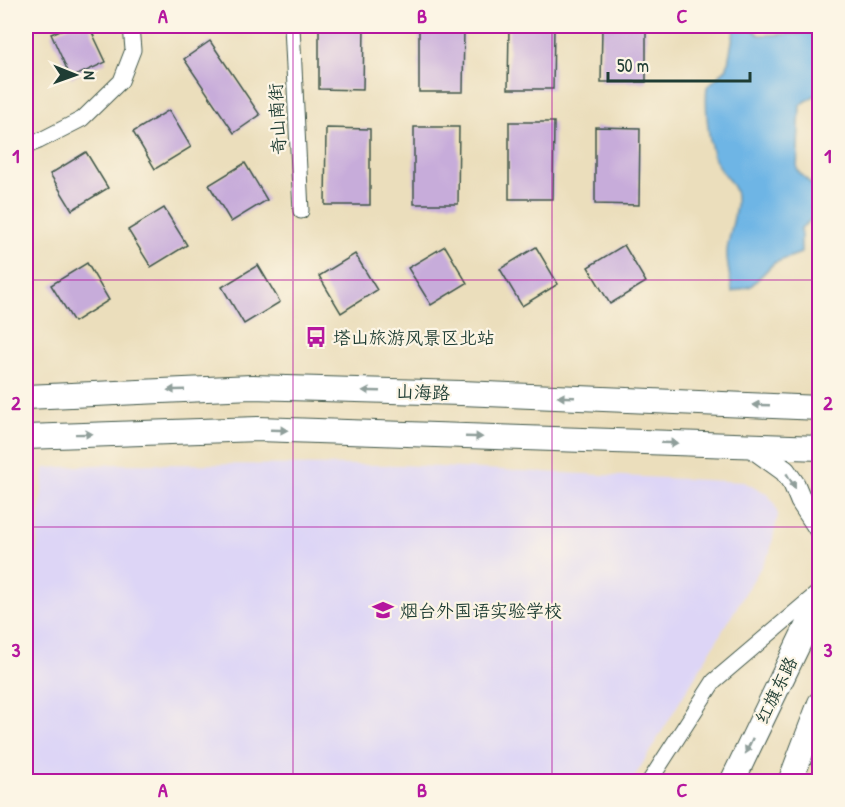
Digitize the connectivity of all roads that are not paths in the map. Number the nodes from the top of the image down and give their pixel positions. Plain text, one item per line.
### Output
1 (131, 26) edge
2 (292, 26) edge
3 (26, 146) edge
4 (301, 211) dead end
5 (26, 397) edge
6 (819, 408) edge
7 (26, 437) edge
8 (749, 445) junction
9 (819, 448) edge
10 (819, 530) edge
11 (819, 591) edge
12 (819, 599) edge
13 (819, 703) edge
14 (649, 782) edge
15 (732, 782) edge
16 (790, 782) edge

1 - 3 street
2 - 4 street, 奇山南街
6 -> 5 main road, 山海路
7 -> 8 main road
8 - 9 main road
8 -> 10 main road
11 - 14 street
12 -> 15 main road, 红旗东路
13 - 16 main road

